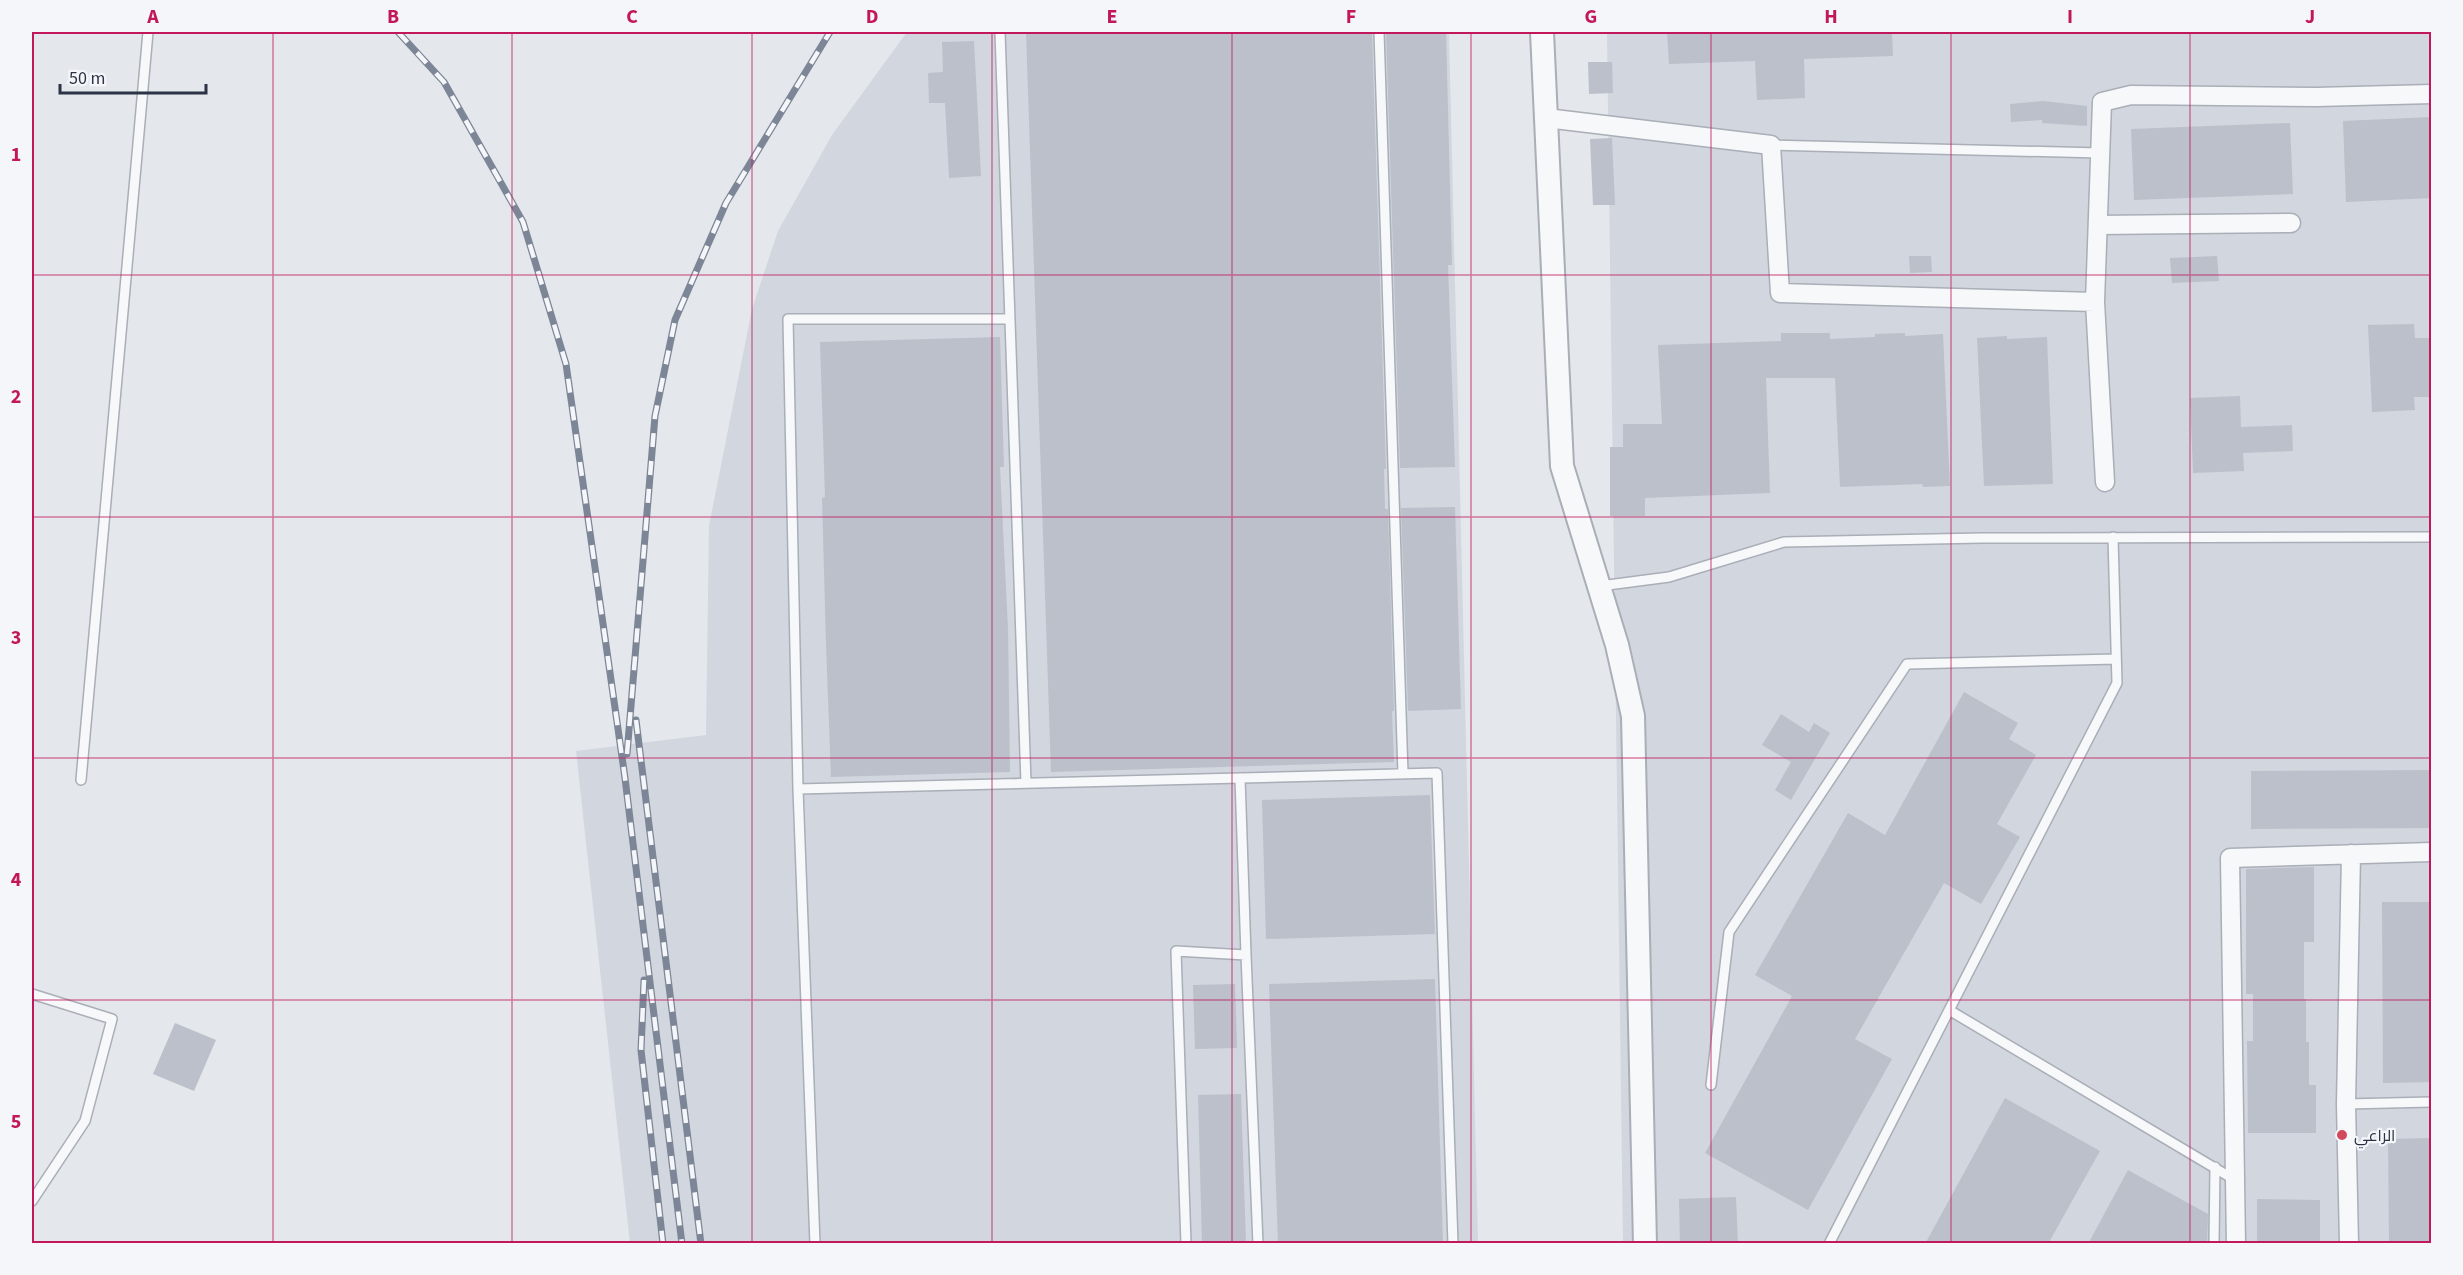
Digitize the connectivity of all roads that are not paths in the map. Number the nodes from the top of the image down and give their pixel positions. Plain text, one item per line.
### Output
1 (148, 32) edge
2 (1000, 32) edge
3 (1379, 32) edge
4 (1542, 32) edge
5 (2432, 94) edge
6 (1546, 118) junction
7 (1771, 145) junction
8 (2100, 153) junction
9 (2290, 223) dead end
10 (2098, 225) junction
11 (2095, 302) junction
12 (1010, 319) junction
13 (2105, 482) dead end
14 (2113, 537) junction
15 (2432, 537) edge
16 (1598, 586) junction
17 (2116, 659) junction
18 (1403, 774) junction
19 (1240, 778) junction
20 (81, 780) dead end
21 (1026, 783) junction
22 (798, 789) junction
23 (2432, 852) edge
24 (2351, 854) junction
25 (1246, 955) junction
26 (32, 994) edge
27 (1949, 1010) junction
28 (1711, 1085) dead end
29 (2432, 1102) edge
30 (2346, 1104) junction
31 (2215, 1167) junction
32 (2235, 1179) junction
33 (32, 1201) edge
34 (815, 1244) edge
35 (1186, 1244) edge
36 (1258, 1244) edge
37 (1453, 1244) edge
38 (1645, 1244) edge
39 (1829, 1244) edge
40 (2214, 1244) edge
41 (2236, 1244) edge
42 (2349, 1244) edge

1 - 20 lane
2 - 12 lane
3 - 18 lane
4 - 6 street
5 - 8 street
6 - 7 street
6 - 16 street
7 - 8 lane
7 - 11 street
8 - 10 street
9 - 10 street
10 - 11 street
11 - 13 street
12 - 21 lane
12 - 22 lane
14 - 15 lane
14 - 16 lane
14 - 17 lane
16 - 38 street
17 - 27 lane
17 - 28 lane
18 - 19 lane
18 - 37 lane
19 - 21 lane
19 - 25 lane
21 - 22 lane
22 - 34 lane
23 - 24 street
24 - 30 street
24 - 32 street
25 - 35 lane
25 - 36 lane
26 - 33 lane
27 - 31 lane
27 - 39 lane
29 - 30 lane
30 - 42 street
31 - 32 lane
31 - 40 lane
32 - 41 street

